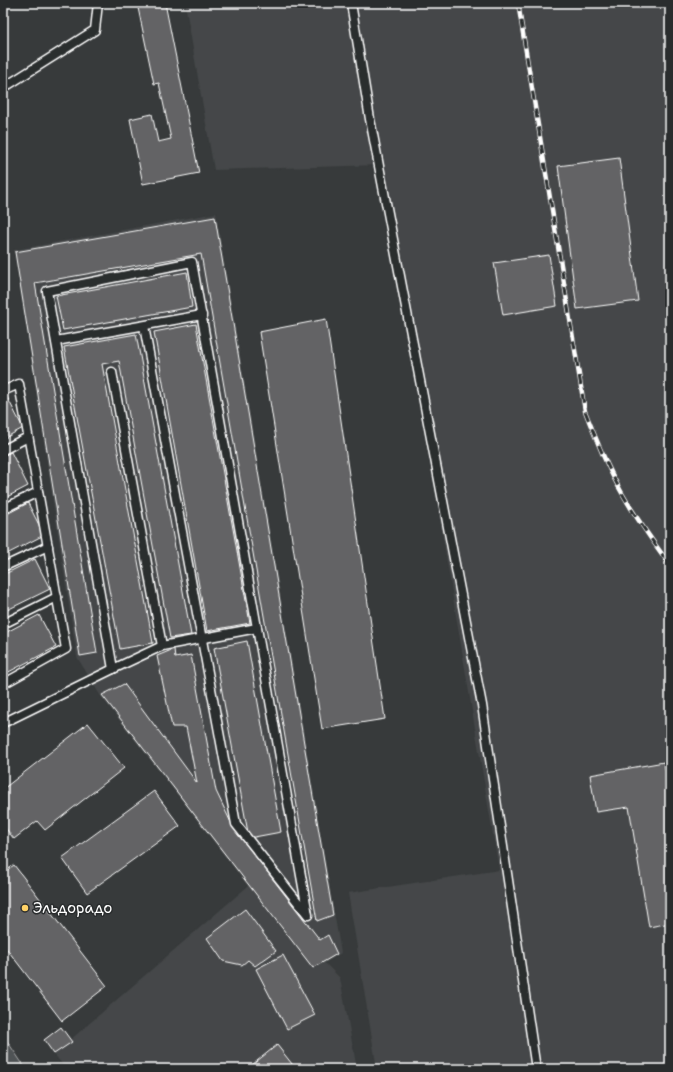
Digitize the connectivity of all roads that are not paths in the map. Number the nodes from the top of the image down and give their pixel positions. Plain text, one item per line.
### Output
1 (98, 3) edge
2 (351, 3) edge
3 (3, 88) edge
4 (202, 315) junction
5 (144, 326) junction
6 (56, 341) junction
7 (112, 372) dead end
8 (3, 391) edge
9 (28, 437) junction
10 (3, 450) edge
11 (38, 492) junction
12 (3, 509) edge
13 (48, 546) junction
14 (3, 567) edge
15 (57, 597) junction
16 (3, 624) edge
17 (257, 628) junction
18 (201, 639) junction
19 (162, 646) junction
20 (113, 669) junction
21 (3, 684) edge
22 (3, 723) edge
23 (536, 1069) edge

1 - 3 lane
2 - 23 lane
4 - 5 lane
4 - 6 lane
4 - 17 lane
5 - 6 lane
5 - 18 lane
6 - 20 lane
7 - 19 lane
8 - 9 lane
9 - 10 lane
9 - 11 lane
11 - 12 lane
11 - 13 lane
13 - 14 lane
13 - 15 lane
15 - 16 lane
15 - 21 lane
17 - 18 lane
17 - 18 lane
18 - 19 lane
19 - 20 lane
20 - 22 lane

